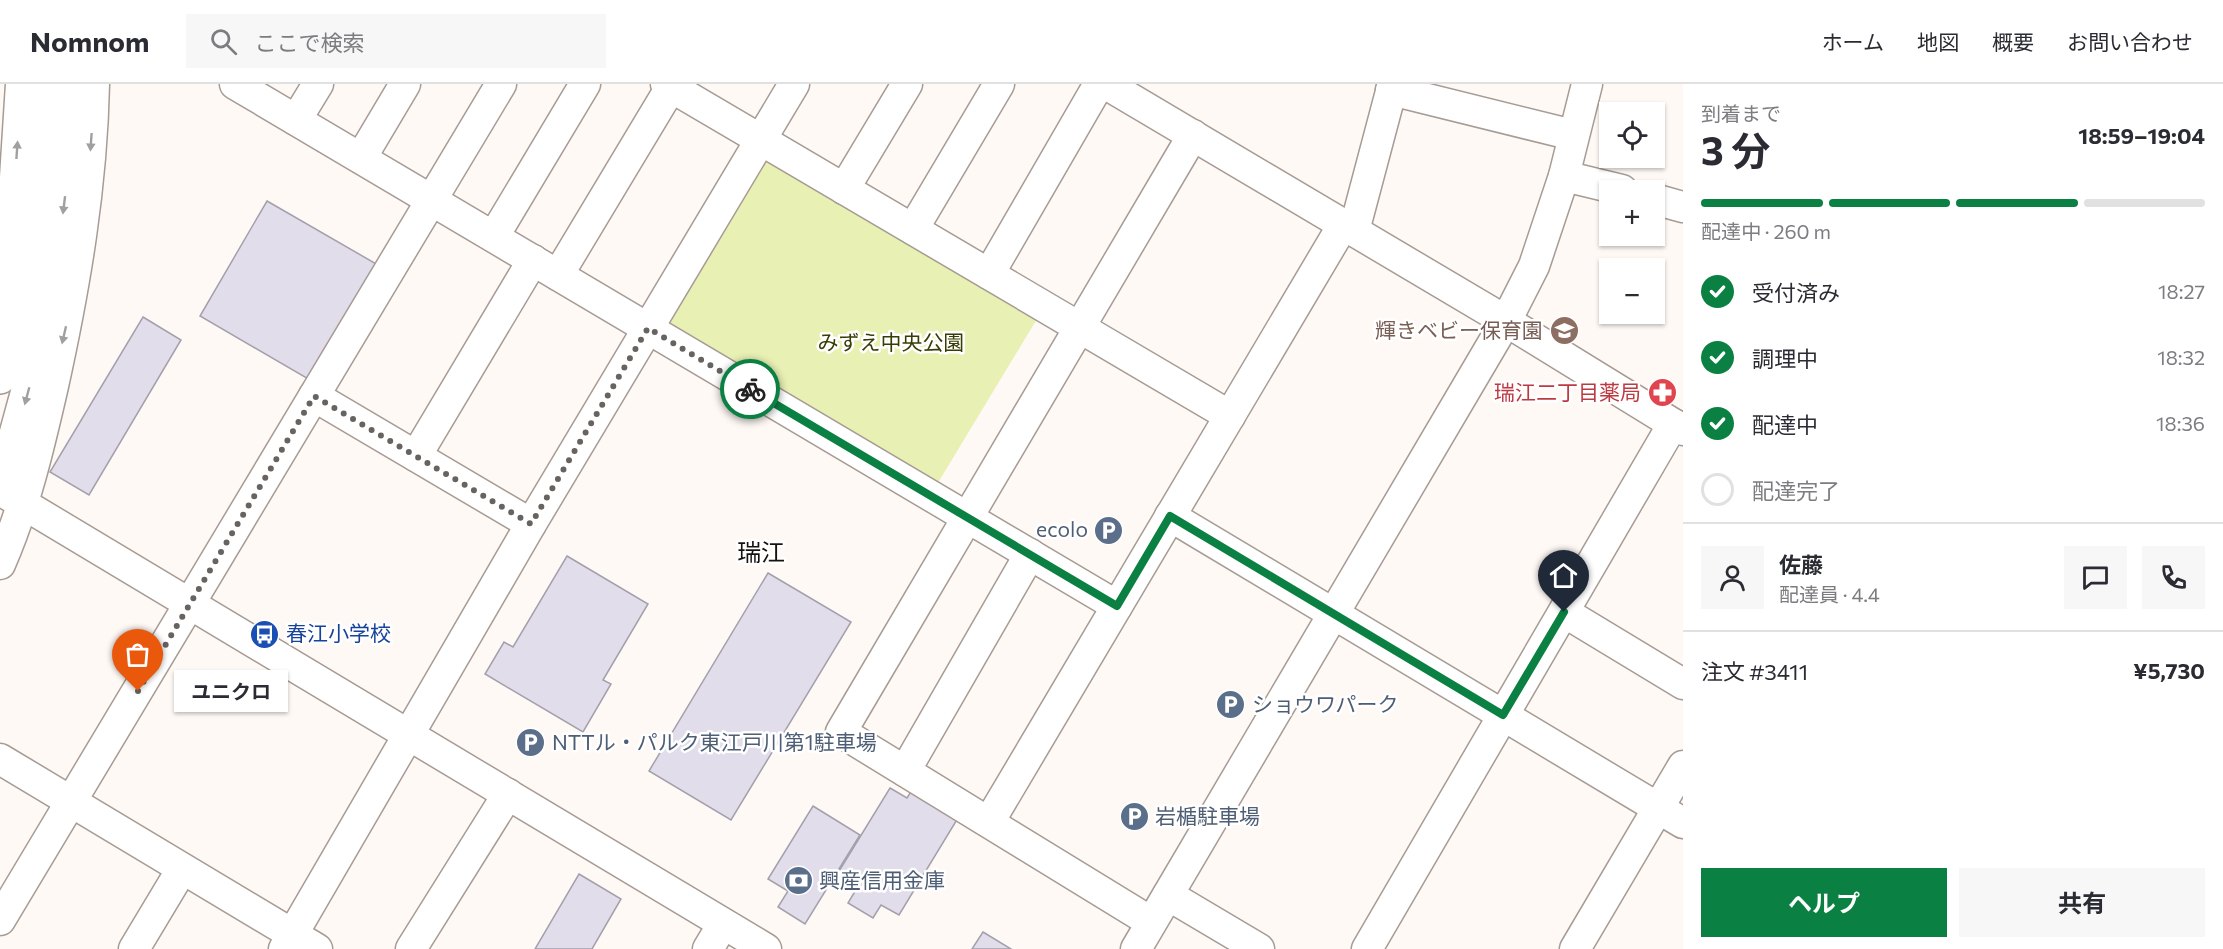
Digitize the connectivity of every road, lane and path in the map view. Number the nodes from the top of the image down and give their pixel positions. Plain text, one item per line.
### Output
1 (21, 84) edge
2 (40, 84) edge
3 (72, 84) edge
4 (94, 84) edge
5 (235, 84) edge
6 (318, 84) edge
7 (405, 84) edge
8 (501, 84) edge
9 (585, 84) edge
10 (794, 84) edge
11 (907, 84) edge
12 (999, 84) edge
13 (1099, 84) edge
14 (1106, 84) edge
15 (1587, 84) edge
16 (668, 85) edge
17 (1392, 87) edge
18 (296, 120) junction
19 (1193, 135) junction
20 (1573, 135) junction
21 (761, 140) junction
22 (361, 158) junction
23 (1564, 176) junction
24 (1599, 184) edge
25 (844, 189) junction
26 (432, 200) junction
27 (1665, 202) edge
28 (1683, 207) edge
29 (1348, 228) junction
30 (913, 229) junction
31 (494, 237) junction
32 (533, 260) junction
33 (989, 274) junction
34 (558, 275) junction
35 (0, 292) edge
36 (1506, 321) junction
37 (1080, 327) junction
38 (648, 328) junction
39 (0, 377) edge
40 (314, 396) junction
41 (1230, 416) junction
42 (1678, 427) edge
43 (416, 456) junction
44 (8, 494) edge
45 (1170, 516) junction
46 (968, 518) junction
47 (531, 524) junction
48 (1030, 554) junction
49 (0, 564) edge
50 (190, 604) junction
51 (1117, 606) junction
52 (1564, 612) junction
53 (1334, 614) junction
54 (1683, 684) edge
55 (1503, 715) junction
56 (408, 734) junction
57 (2, 766) edge
58 (1683, 766) edge
59 (905, 771) junction
60 (508, 794) junction
61 (70, 803) junction
62 (1671, 815) edge
63 (988, 822) junction
64 (182, 869) junction
65 (1168, 895) junction
66 (0, 920) edge
67 (1151, 922) junction
68 (723, 924) junction
69 (298, 944) edge
70 (134, 949) edge
71 (411, 949) edge
72 (708, 949) edge
73 (766, 949) edge
74 (1136, 949) edge
75 (1259, 949) edge
76 (1367, 949) edge
77 (1575, 949) edge

35 -> 1 street
2 - 39 highway
3 -> 44 highway
4 -> 44 street
5 - 18 street
6 - 18 street
7 - 22 street
8 - 26 street
9 - 31 street
10 - 21 street
11 - 25 street
12 - 30 street
13 - 33 street
14 - 19 street
15 - 20 street
16 - 21 street
16 - 34 street
17 - 20 street
17 - 29 street
18 - 22 street
19 - 29 street
19 - 37 street
20 - 23 street
21 - 25 street
21 - 38 street
22 - 26 street
23 - 24 street
23 - 36 street
25 - 30 street
26 - 31 street
26 - 40 street
27 - 28 street
29 - 36 street
29 - 41 street
30 - 33 street
31 - 32 street
32 - 34 street
32 - 43 street
33 - 37 street
34 - 38 street
36 - 42 street
36 - 53 street
37 - 41 street
37 - 46 street
38 - 46 street
38 - 47 street
40 - 43 street
40 - 50 street
41 - 45 street
42 - 52 street
43 - 47 street
44 - 49 street
44 - 50 street
45 - 51 street
45 - 53 street
46 - 48 street
46 - 59 street
47 - 56 street
48 - 51 street
48 - 59 street
50 - 56 street
50 - 61 street
51 - 63 street
52 - 54 street
52 - 55 street
53 - 55 street
53 - 65 street
55 - 62 street
55 - 76 street
56 - 60 street
56 - 69 street
57 - 61 street
58 - 62 street
59 - 63 street
60 - 68 street
60 - 71 street
61 - 64 street
61 - 66 street
62 - 77 street
63 - 67 street
64 - 69 street
64 - 70 street
65 - 67 street
65 - 75 street
67 - 74 street
68 - 72 street
68 - 73 street

